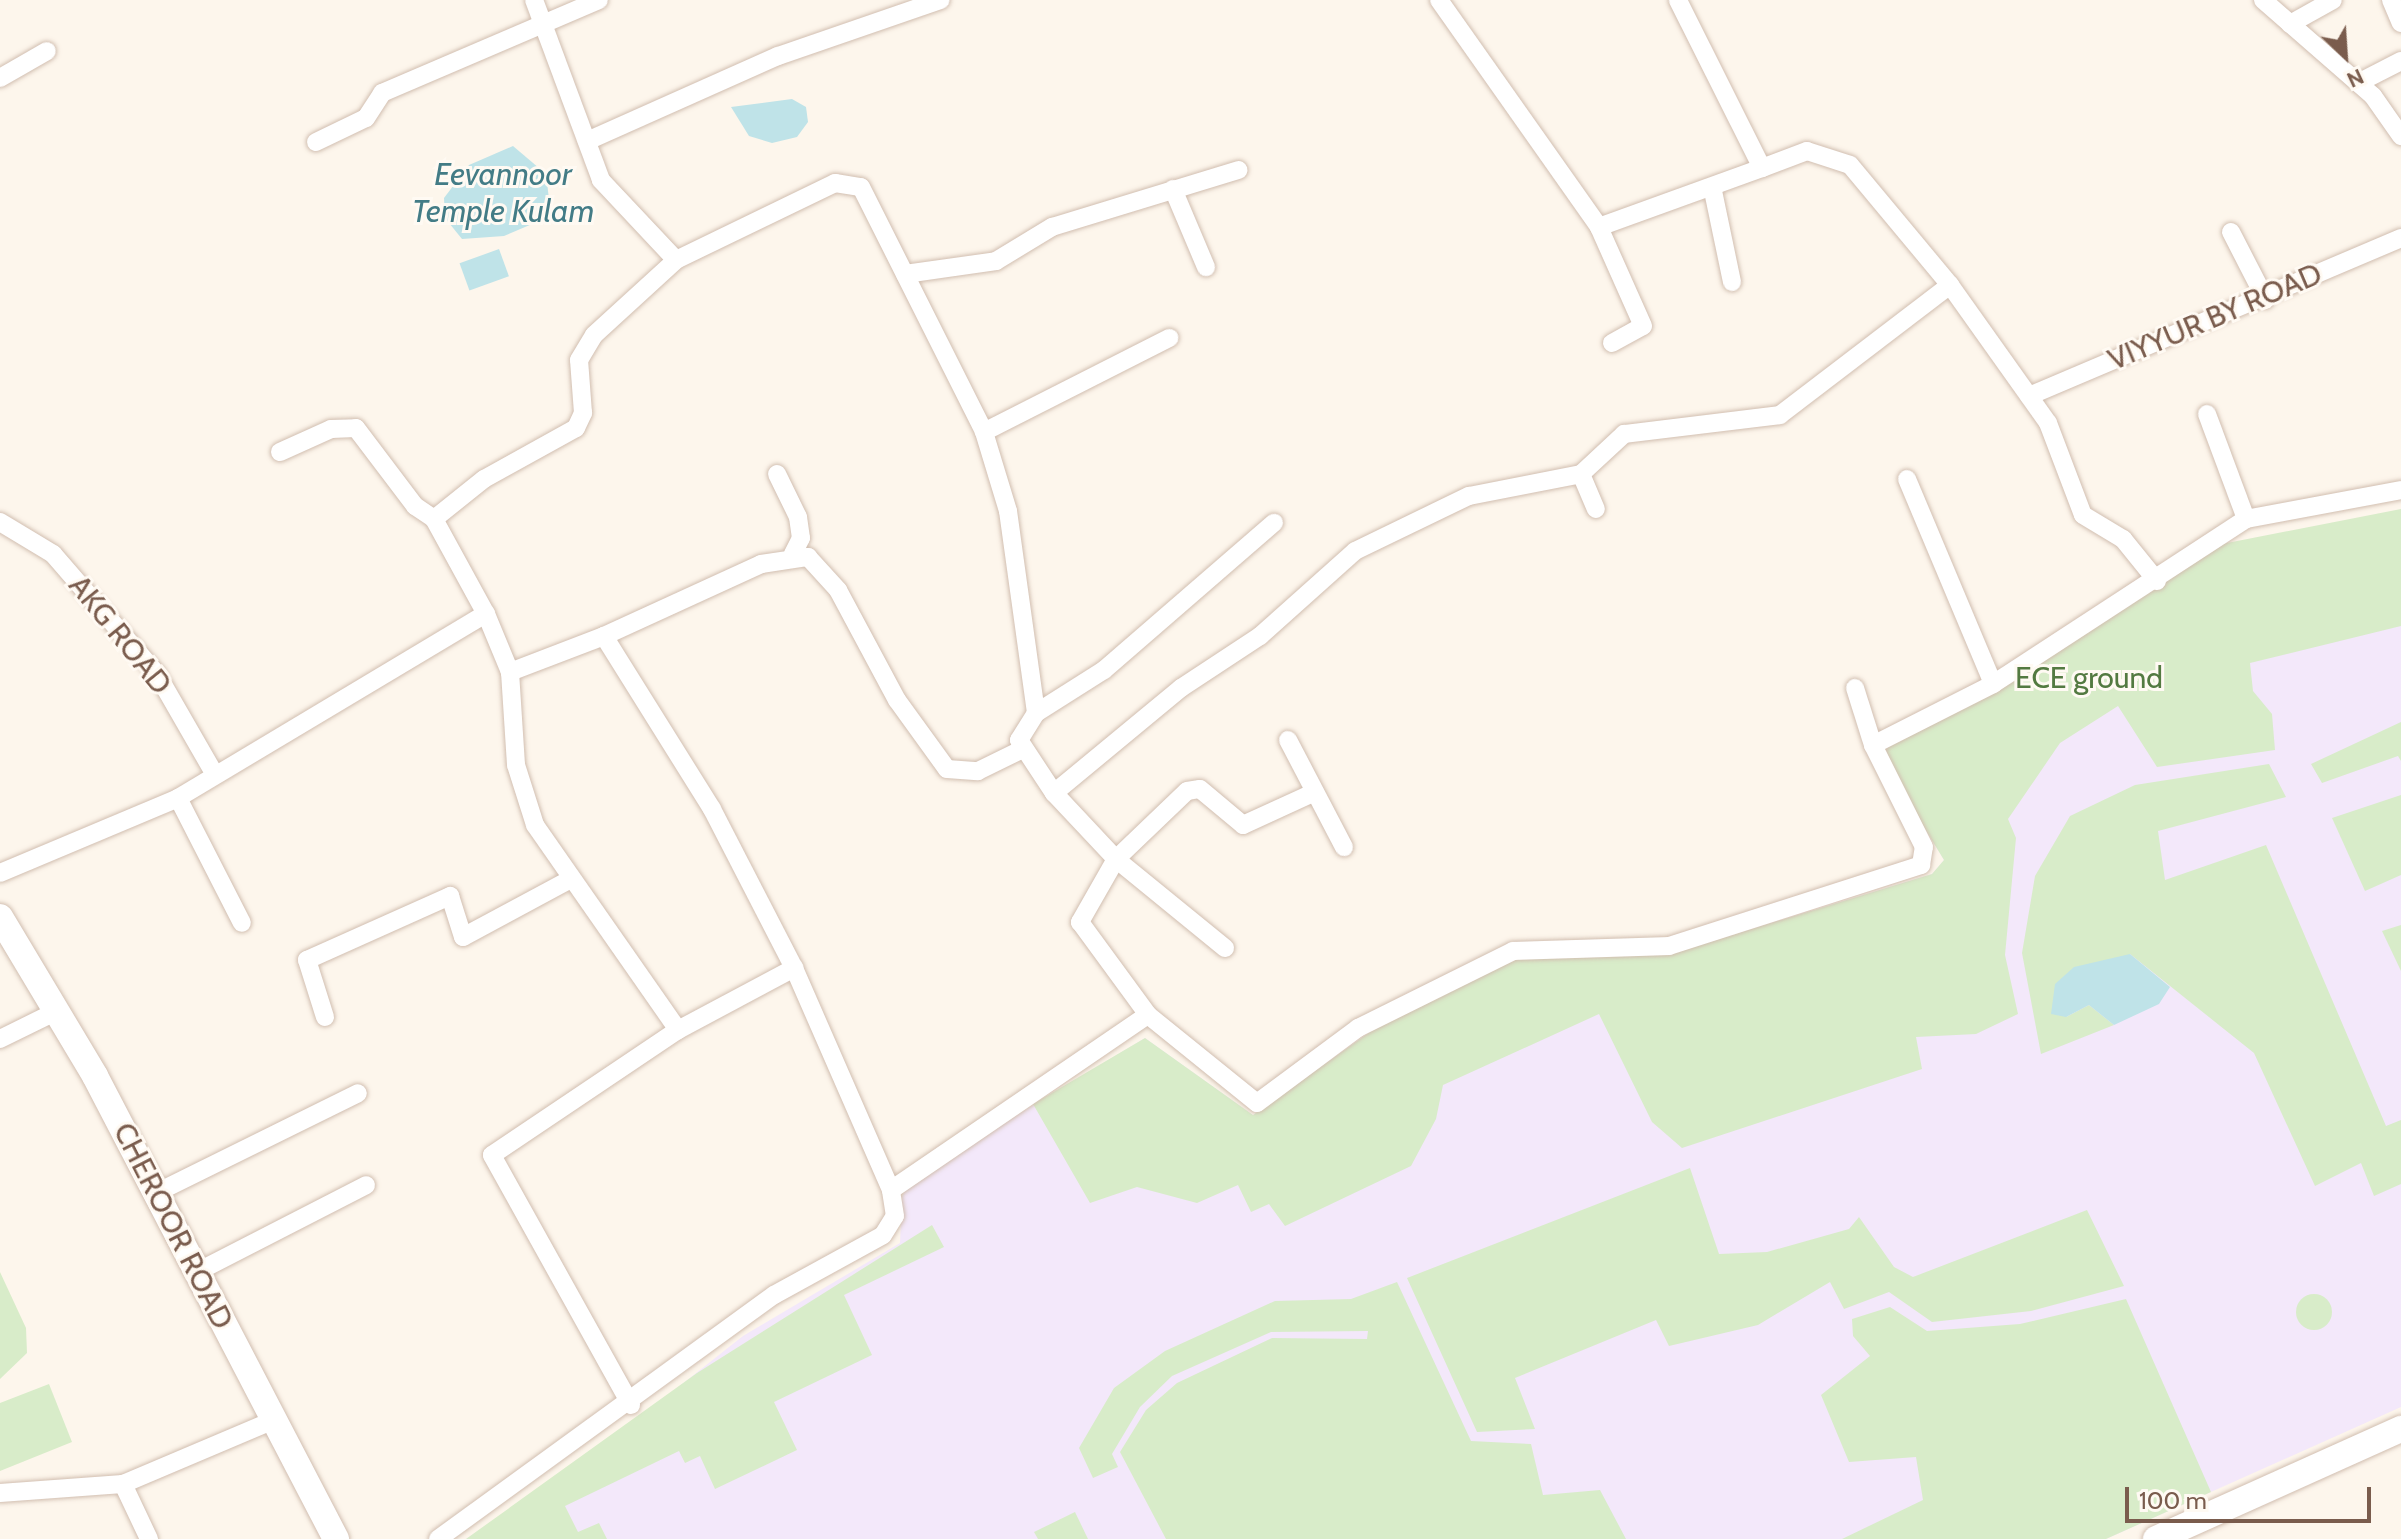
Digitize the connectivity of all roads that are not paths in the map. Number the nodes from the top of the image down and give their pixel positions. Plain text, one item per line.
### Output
1 (534, 0) edge
2 (599, 0) edge
3 (941, 0) edge
4 (1439, 0) edge
5 (1678, 0) edge
6 (2263, 0) edge
7 (2333, 0) edge
8 (2391, 0) edge
9 (2401, 23) edge
10 (543, 24) junction
11 (2290, 24) junction
12 (47, 51) dead end
13 (2401, 61) edge
14 (0, 78) edge
15 (2358, 83) junction
16 (2401, 136) edge
17 (587, 141) junction
18 (316, 142) dead end
19 (1762, 168) junction
20 (1239, 170) dead end
21 (1173, 189) junction
22 (1713, 191) junction
23 (1599, 227) junction
24 (2231, 232) dead end
25 (2401, 238) edge
26 (676, 260) junction
27 (1206, 267) dead end
28 (905, 274) junction
29 (1732, 282) dead end
30 (1950, 285) junction
31 (2266, 300) junction
32 (1169, 338) dead end
33 (1612, 343) dead end
34 (2029, 396) junction
35 (2207, 414) dead end
36 (984, 432) junction
37 (280, 452) dead end
38 (777, 474) dead end
39 (1581, 474) junction
40 (1907, 479) dead end
41 (2401, 490) edge
42 (1596, 509) dead end
43 (434, 519) junction
44 (2246, 519) junction
45 (0, 522) edge
46 (1274, 523) dead end
47 (793, 554) junction
48 (2157, 581) junction
49 (486, 614) junction
50 (604, 636) junction
51 (510, 672) junction
52 (1993, 684) junction
53 (1855, 688) dead end
54 (1036, 713) junction
55 (1288, 740) dead end
56 (1873, 745) junction
57 (1023, 749) junction
58 (214, 773) junction
59 (1315, 792) junction
60 (1054, 793) junction
61 (178, 798) junction
62 (1344, 847) dead end
63 (1116, 859) junction
64 (0, 873) edge
65 (567, 881) junction
66 (0, 917) edge
67 (242, 923) dead end
68 (1225, 948) dead end
69 (794, 968) junction
70 (59, 1010) junction
71 (1148, 1015) junction
72 (325, 1017) dead end
73 (678, 1030) junction
74 (0, 1039) edge
75 (358, 1093) dead end
76 (366, 1185) dead end
77 (891, 1190) junction
78 (156, 1193) junction
79 (197, 1272) junction
80 (631, 1405) junction
81 (274, 1420) junction
82 (2401, 1429) edge
83 (123, 1484) junction
84 (0, 1493) edge
85 (149, 1539) edge
86 (336, 1539) edge
87 (438, 1539) edge
88 (2156, 1539) edge

1 - 10 street
2 - 10 street
3 - 17 street
4 - 23 street
5 - 19 street
6 - 11 street
7 - 11 street
8 - 9 street
10 - 17 street
10 - 18 street
11 - 15 street
12 - 14 street
13 - 15 street
15 - 16 street
17 - 26 street
19 - 22 street
19 - 30 street
20 - 21 street
21 - 27 street
21 - 28 street
22 - 23 street
22 - 29 street
23 - 33 street
24 - 31 street
25 - 31 street, VIYYUR BY ROAD
26 - 28 street
26 - 43 street
28 - 36 street
30 - 34 street
30 - 39 street
31 - 34 street, VIYYUR BY ROAD
32 - 36 street
34 - 48 street
35 - 44 street
36 - 54 street
37 - 43 street
38 - 47 street
39 - 42 street
39 - 60 street
40 - 52 street
41 - 44 street
43 - 49 street
44 - 48 street
45 - 58 street, AKG ROAD
46 - 54 street
47 - 50 street
47 - 57 street
48 - 52 street
49 - 51 street
49 - 58 street
50 - 51 street
50 - 69 street
51 - 65 street
52 - 56 street
53 - 56 street
54 - 57 street
55 - 59 street
56 - 71 street
57 - 60 street
58 - 61 street
59 - 62 street
59 - 63 street
60 - 63 street
61 - 64 street
61 - 67 street
63 - 68 street
63 - 71 street
65 - 72 street
65 - 73 street
66 - 70 main road, CHEROOR ROAD
69 - 73 street
69 - 77 street
70 - 74 street
70 - 78 main road, CHEROOR ROAD
71 - 77 street
73 - 80 street
75 - 78 street
76 - 79 street
77 - 80 street
78 - 79 main road, CHEROOR ROAD
79 - 81 main road, CHEROOR ROAD
80 - 87 street
81 - 83 street
81 - 86 main road, CHEROOR ROAD
82 - 88 main road
83 - 84 street
83 - 85 street

